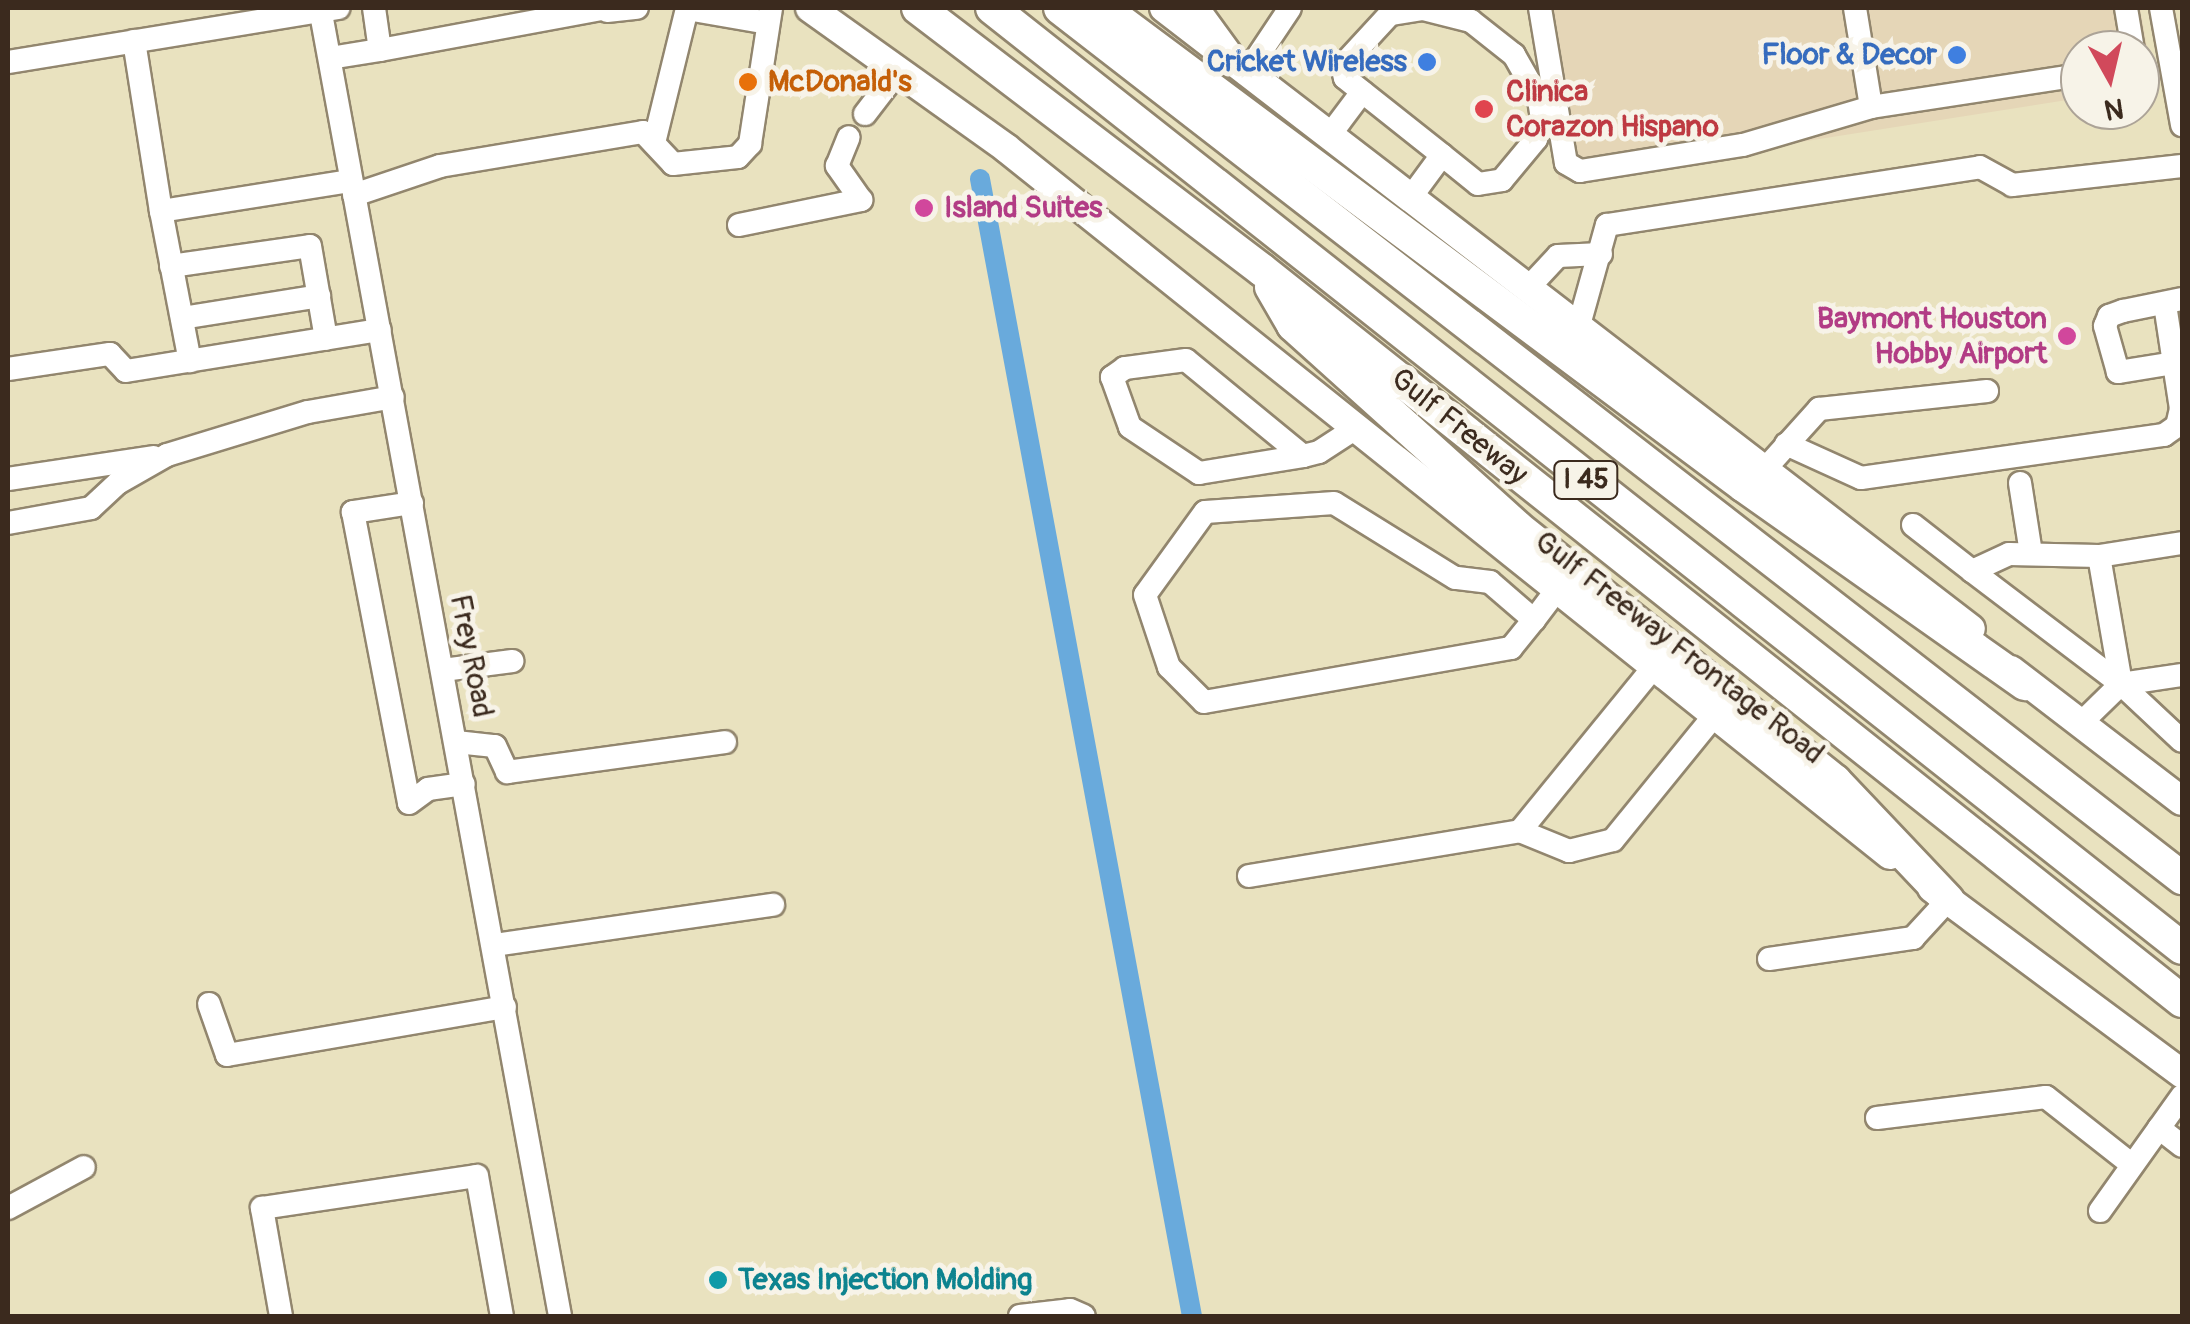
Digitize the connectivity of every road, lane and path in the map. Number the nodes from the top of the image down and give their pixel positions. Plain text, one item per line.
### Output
1 (374, 8) edge
2 (637, 8) edge
3 (682, 8) edge
4 (810, 8) edge
5 (918, 8) edge
6 (992, 8) edge
7 (1060, 8) edge
8 (1103, 8) edge
9 (1164, 8) edge
10 (1198, 8) edge
11 (1290, 8) edge
12 (1540, 8) edge
13 (1855, 8) edge
14 (2160, 8) edge
15 (327, 9) edge
16 (607, 9) edge
17 (769, 15) edge
18 (134, 41) junction
19 (380, 50) junction
20 (330, 58) junction
21 (8, 62) edge
22 (898, 71) junction
23 (1246, 74) junction
24 (2060, 78) edge
25 (1362, 92) junction
26 (2180, 100) edge
27 (1871, 107) junction
28 (865, 114) dead end
29 (2182, 125) edge
30 (1329, 136) junction
31 (848, 137) dead end
32 (654, 143) junction
33 (1442, 155) junction
34 (2182, 166) edge
35 (352, 188) junction
36 (1411, 197) junction
37 (160, 211) junction
38 (739, 225) dead end
39 (1601, 254) junction
40 (172, 266) junction
41 (1262, 270) junction
42 (1530, 287) junction
43 (319, 296) junction
44 (2174, 302) edge
45 (182, 318) junction
46 (1578, 325) junction
47 (380, 330) junction
48 (326, 339) junction
49 (190, 361) junction
50 (2174, 363) junction
51 (8, 369) edge
52 (1988, 391) dead end
53 (393, 397) junction
54 (1356, 428) junction
55 (1786, 444) junction
56 (167, 455) junction
57 (1303, 456) junction
58 (1765, 468) junction
59 (8, 479) edge
60 (2020, 483) dead end
61 (412, 503) junction
62 (8, 522) edge
63 (1913, 525) dead end
64 (2182, 543) edge
65 (2031, 553) junction
66 (2099, 556) junction
67 (1972, 570) junction
68 (1554, 593) junction
69 (1534, 620) junction
70 (512, 661) dead end
71 (1652, 669) junction
72 (443, 670) junction
73 (2182, 675) edge
74 (2025, 684) junction
75 (2122, 684) junction
76 (1713, 717) junction
77 (2080, 724) junction
78 (2182, 741) edge
79 (456, 742) junction
80 (725, 742) dead end
81 (464, 784) junction
82 (2182, 801) edge
83 (1520, 831) junction
84 (1249, 876) dead end
85 (2182, 878) edge
86 (1948, 900) junction
87 (773, 905) dead end
88 (494, 945) junction
89 (2182, 948) edge
90 (1769, 959) dead end
91 (2182, 1001) edge
92 (209, 1004) dead end
93 (505, 1006) junction
94 (2182, 1074) edge
95 (2182, 1096) edge
96 (1877, 1118) dead end
97 (2159, 1128) junction
98 (2182, 1146) edge
99 (2131, 1164) junction
100 (84, 1167) dead end
101 (8, 1208) edge
102 (2100, 1211) dead end
103 (281, 1316) edge
104 (502, 1316) edge
105 (560, 1316) edge
106 (1020, 1316) edge
107 (1084, 1316) edge

1 - 19 street
2 - 16 street
3 - 17 street
3 - 32 street
4 - 22 main road, Gulf Freeway Frontage Road
5 - 41 highway, Gulf Freeway / I 45
6 - 89 highway, Gulf Freeway / I 45
7 - 85 highway, I 45
8 - 74 highway
9 - 23 main road
10 - 23 street
11 - 23 street
12 - 27 street
13 - 27 street
14 - 26 street
15 - 18 street
15 - 20 street, Frey Road
16 - 19 street
17 - 32 street
18 - 21 street
18 - 37 street
19 - 20 street
20 - 35 street, Frey Road
22 - 28 street
22 - 54 main road, Gulf Freeway Frontage Road
23 - 30 main road
24 - 27 street
25 - 30 street
25 - 33 street
25 - 33 street
26 - 29 street
30 - 36 main road
31 - 38 street
32 - 35 street
33 - 36 street
34 - 39 street
35 - 37 street
35 - 47 street, Frey Road
36 - 42 main road
37 - 40 street
39 - 42 street
39 - 46 street
40 - 43 street
40 - 45 street
41 - 86 highway
41 - 91 highway, Gulf Freeway / I 45
42 - 46 main road
43 - 45 street
43 - 48 street
44 - 50 street
44 - 50 street
45 - 49 street
46 - 58 main road
47 - 48 street
47 - 53 street, Frey Road
48 - 49 street
49 - 51 street
50 - 55 street
52 - 55 street
53 - 56 street
53 - 61 street, Frey Road
54 - 57 street
54 - 68 main road, Gulf Freeway Frontage Road
55 - 58 street
56 - 59 street
56 - 62 street
57 - 57 street
58 - 74 main road
60 - 65 street
61 - 72 street, Frey Road
61 - 81 street
63 - 67 street
64 - 66 street
65 - 66 street
65 - 67 street
66 - 75 street
67 - 75 street
68 - 69 street
68 - 71 main road, Gulf Freeway Frontage Road
69 - 69 street
70 - 72 street
71 - 76 main road, Gulf Freeway Frontage Road
71 - 83 street
72 - 79 street, Frey Road
73 - 75 street
74 - 77 main road
75 - 77 street
75 - 78 street
76 - 83 street
76 - 86 main road, Gulf Freeway Frontage Road
77 - 82 main road
79 - 80 street
79 - 81 street, Frey Road
81 - 88 street, Frey Road
83 - 84 street
86 - 90 street
86 - 94 main road, Gulf Freeway Frontage Road
87 - 88 street
88 - 93 street, Frey Road
92 - 93 street
93 - 105 street, Frey Road
95 - 97 street
96 - 99 street
97 - 98 street
97 - 99 street
99 - 102 street
100 - 101 street
103 - 104 street
106 - 107 street

